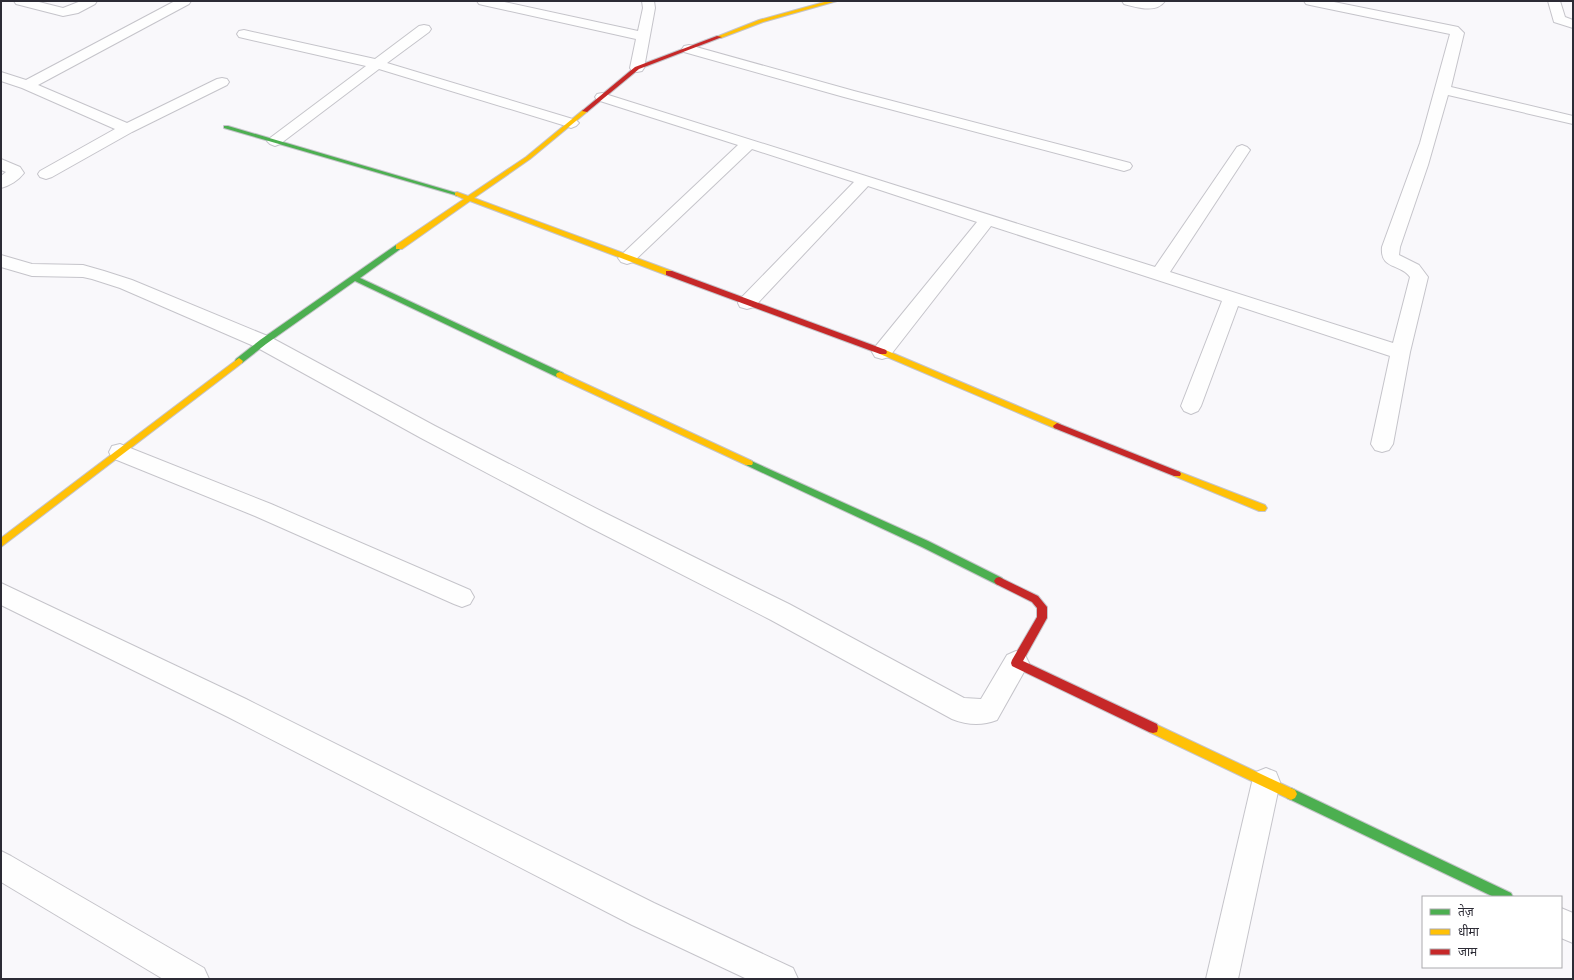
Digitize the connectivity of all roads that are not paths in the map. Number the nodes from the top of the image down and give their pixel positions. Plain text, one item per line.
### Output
1 (20, 1) edge
2 (90, 1) edge
3 (185, 1) edge
4 (483, 1) edge
5 (648, 1) edge
6 (834, 1) edge
7 (1128, 1) edge
8 (1159, 1) edge
9 (1310, 1) edge
10 (1552, 1) edge
11 (1573, 24) edge
12 (424, 29) dead end
13 (244, 34) dead end
14 (643, 36) junction
15 (689, 49) junction
16 (376, 64) junction
17 (637, 68) junction
18 (1, 76) edge
19 (222, 82) dead end
20 (26, 85) junction
21 (1444, 90) junction
22 (602, 97) junction
23 (1573, 120) edge
24 (571, 123) junction
25 (226, 127) dead end
26 (127, 129) junction
27 (275, 141) junction
28 (749, 143) junction
29 (1242, 150) dead end
30 (1, 164) edge
31 (1124, 166) dead end
32 (46, 174) dead end
33 (865, 180) junction
34 (1, 183) edge
35 (471, 198) junction
36 (987, 220) junction
37 (627, 258) junction
38 (1, 261) edge
39 (1159, 275) junction
40 (356, 279) junction
41 (1232, 298) junction
42 (747, 303) junction
43 (263, 342) junction
44 (882, 352) junction
45 (1400, 352) junction
46 (1191, 406) dead end
47 (1382, 444) dead end
48 (120, 452) junction
49 (1262, 508) dead end
50 (1, 544) edge
51 (1, 594) edge
52 (462, 597) dead end
53 (1016, 663) junction
54 (1266, 782) junction
55 (1, 866) edge
56 (1505, 896) edge
57 (1562, 922) edge
58 (1573, 928) edge
59 (193, 979) edge
60 (782, 979) edge
61 (1222, 979) edge

1 - 2 street
3 - 20 street
4 - 14 street
5 - 14 street
6 - 15 street
7 - 8 street
9 - 21 street
10 - 11 street
12 - 16 street
13 - 16 street
14 - 17 street
15 - 17 street
15 - 31 street
16 - 24 street
16 - 27 street
17 - 22 street
18 - 20 street
19 - 26 street
20 - 26 street
21 - 23 street
21 - 45 street
22 - 24 street
22 - 28 street
24 - 35 street
25 - 27 street
26 - 32 street
27 - 35 street
28 - 33 street
28 - 37 street
29 - 39 street
30 - 34 street
33 - 36 street
33 - 42 street
35 - 37 street
35 - 40 street
36 - 39 street
36 - 44 street
37 - 42 street
38 - 43 street
39 - 41 street
40 - 43 street
40 - 53 street
41 - 45 street
41 - 46 street
42 - 44 street
43 - 48 street
43 - 53 street
44 - 49 street
45 - 47 street
48 - 50 street
48 - 52 street
51 - 60 street
53 - 54 street
54 - 56 street
54 - 61 street
55 - 59 street
57 - 58 street

